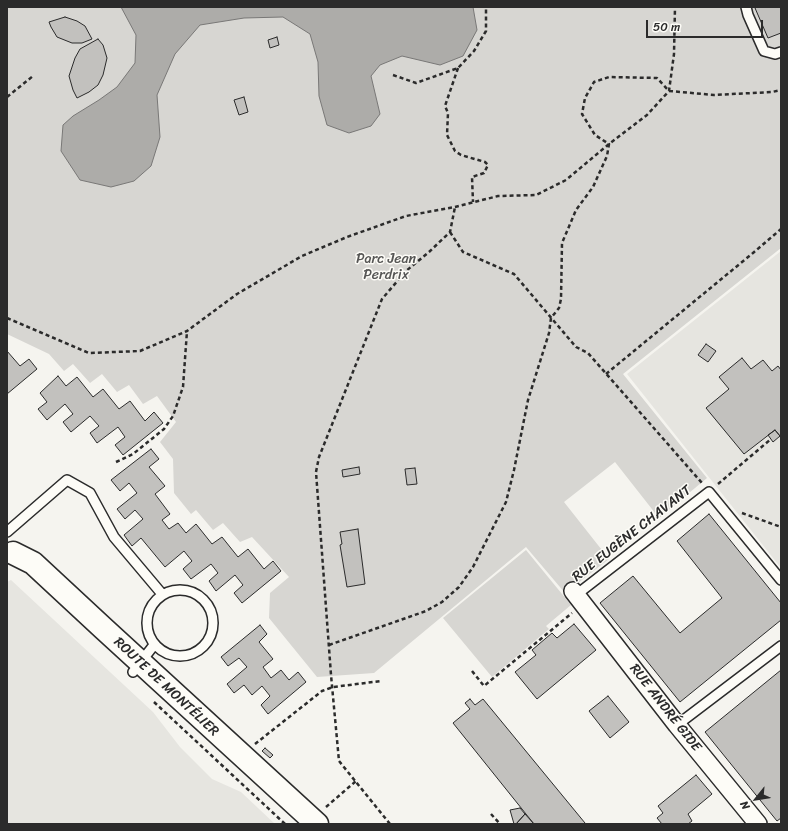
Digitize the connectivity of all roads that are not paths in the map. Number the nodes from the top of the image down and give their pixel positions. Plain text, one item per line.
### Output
1 (746, 7) edge
2 (781, 52) edge
3 (7, 532) edge
4 (9, 553) edge
5 (781, 580) edge
6 (162, 594) junction
7 (577, 597) joint
8 (154, 645) junction
9 (781, 646) edge
10 (136, 667) junction
11 (677, 725) junction
12 (319, 818) edge
13 (299, 824) edge
14 (758, 824) edge

1 - 2 lane
3 - 6 lane
4 - 10 main road, ROUTE DE MONTÉLIER
5 - 7 lane, RUE EUGÈNE CHAVANT
6 - 8 lane
6 - 8 lane
7 - 11 street, RUE ANDRÉ GIDE
8 - 10 lane
9 - 11 lane
10 - 12 main road, ROUTE DE MONTÉLIER
10 - 13 main road, ROUTE DE MONTÉLIER
11 - 14 street, RUE ANDRÉ GIDE

